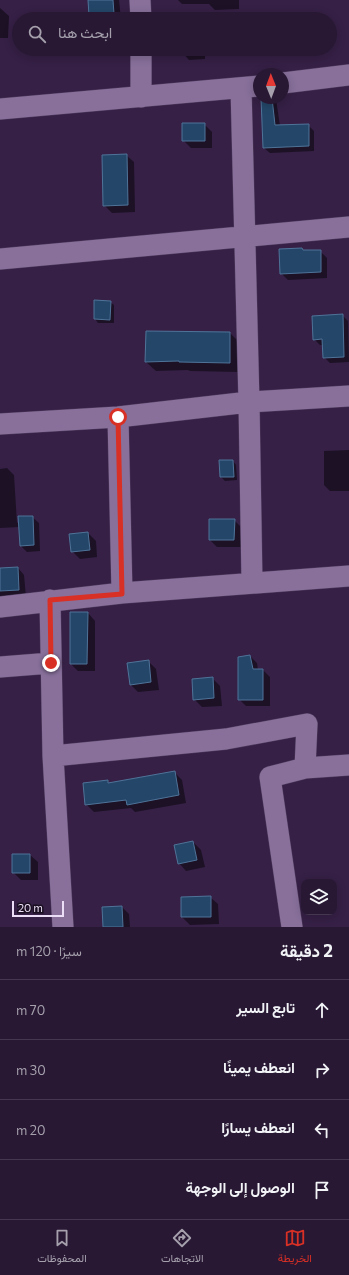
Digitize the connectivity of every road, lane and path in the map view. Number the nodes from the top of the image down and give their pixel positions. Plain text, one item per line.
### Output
1 (140, 0) edge
2 (141, 12) edge
3 (141, 56) edge
4 (349, 75) edge
5 (289, 82) edge
6 (250, 87) edge
7 (141, 98) junction
8 (0, 109) edge
9 (349, 227) edge
10 (244, 236) junction
11 (0, 259) edge
12 (349, 396) edge
13 (250, 402) junction
14 (118, 417) junction
15 (0, 424) edge
16 (349, 576) edge
17 (252, 582) junction
18 (122, 594) junction
19 (50, 600) junction
20 (0, 607) edge
21 (51, 663) junction
22 (0, 667) edge
23 (53, 756) junction
24 (349, 765) edge
25 (305, 768) junction
26 (63, 927) edge
27 (292, 927) edge

1 - 2 street
3 - 7 street
4 - 5 street
6 - 7 street
6 - 10 street
7 - 8 street
9 - 10 street
10 - 11 street
10 - 13 street
12 - 13 street
13 - 14 street
13 - 17 street
14 - 15 street
14 - 18 street
16 - 17 street
17 - 18 street
18 - 19 street
19 - 20 street
19 - 21 street
21 - 22 street
21 - 23 street
23 - 25 street
23 - 26 street
24 - 25 street
25 - 27 street

